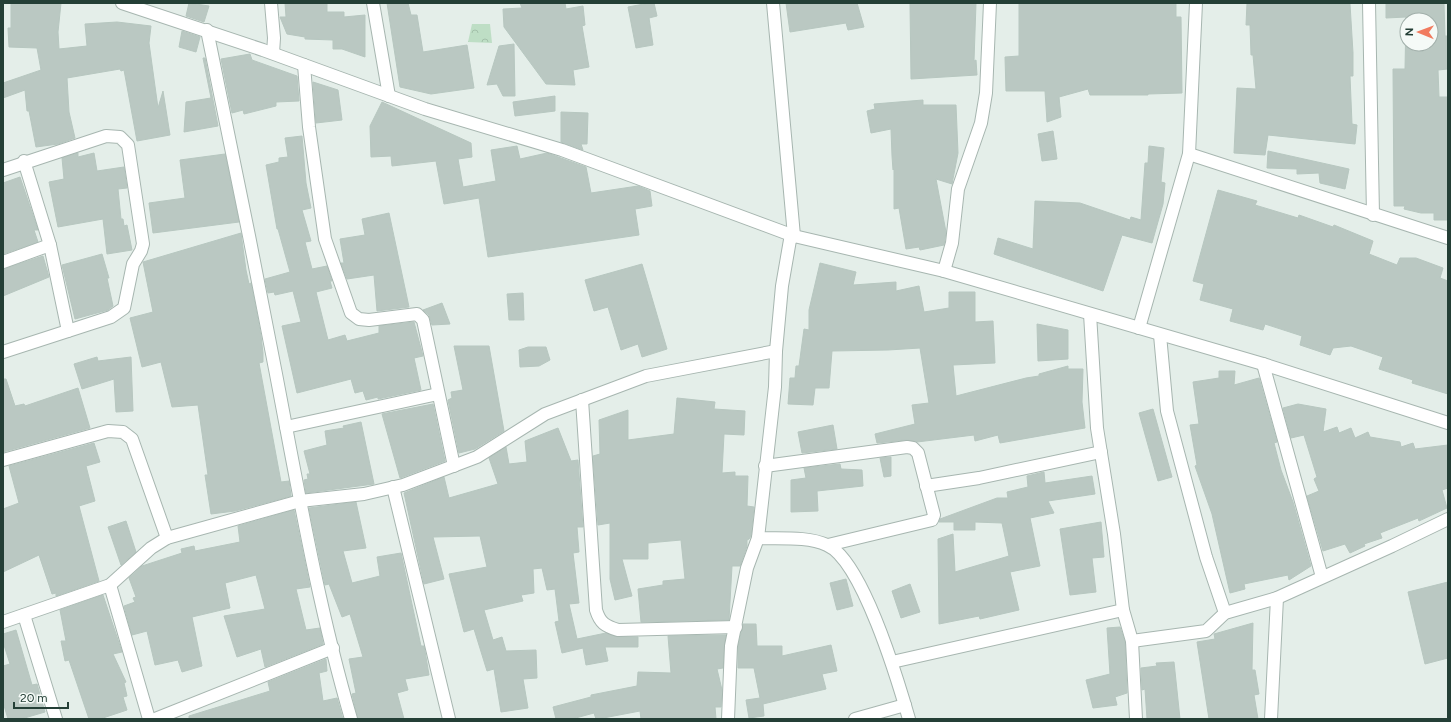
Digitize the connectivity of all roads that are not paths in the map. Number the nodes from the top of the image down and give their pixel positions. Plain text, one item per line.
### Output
1 (122, 3) edge
2 (271, 3) edge
3 (373, 3) edge
4 (774, 3) edge
5 (990, 3) edge
6 (1196, 3) edge
7 (1369, 3) edge
8 (207, 30) junction
9 (273, 53) junction
10 (304, 65) junction
11 (389, 96) junction
12 (1189, 154) junction
13 (24, 162) junction
14 (3, 170) edge
15 (1373, 215) junction
16 (794, 236) junction
17 (1448, 238) edge
18 (50, 245) junction
19 (3, 262) edge
20 (944, 271) junction
21 (1090, 314) junction
22 (1139, 328) junction
23 (68, 331) junction
24 (1160, 334) junction
25 (776, 351) junction
26 (3, 352) edge
27 (1264, 364) junction
28 (438, 394) junction
29 (582, 400) junction
30 (1448, 423) edge
31 (286, 427) junction
32 (1101, 452) junction
33 (3, 460) edge
34 (454, 466) junction
35 (765, 466) junction
36 (926, 486) junction
37 (393, 487) junction
38 (300, 502) junction
39 (1448, 518) edge
40 (167, 538) junction
41 (758, 538) junction
42 (828, 545) junction
43 (1322, 577) junction
44 (110, 585) junction
45 (1276, 598) junction
46 (1123, 610) junction
47 (1225, 613) junction
48 (24, 615) junction
49 (3, 622) edge
50 (736, 627) junction
51 (1132, 641) junction
52 (333, 648) junction
53 (892, 662) junction
54 (905, 705) junction
55 (56, 719) edge
56 (149, 719) edge
57 (155, 719) edge
58 (351, 719) edge
59 (449, 719) edge
60 (728, 719) edge
61 (855, 719) edge
62 (909, 719) edge
63 (1136, 719) edge
64 (1271, 719) edge

1 - 8 street
2 - 9 street
3 - 11 street
4 - 16 street
5 - 20 street
6 - 12 street
7 - 15 street
8 - 9 street
8 - 31 street
9 - 10 street
10 - 11 street
10 - 28 street
11 - 16 street
12 - 15 street
12 - 22 street
13 - 14 street
13 - 18 street
13 - 23 street
15 - 17 street
16 - 20 street
16 - 25 street
18 - 19 street
18 - 23 street
20 - 21 street
21 - 22 street
21 - 32 street
22 - 24 street
23 - 26 street
24 - 27 street
24 - 47 street
25 - 29 street
25 - 35 street
27 - 30 street
27 - 43 street
28 - 31 street
28 - 34 street
29 - 34 street
29 - 50 street
31 - 38 street
32 - 36 street
32 - 46 street
33 - 40 street
34 - 37 street
35 - 36 street
35 - 41 street
36 - 42 street
37 - 38 street
37 - 59 street
38 - 40 street
38 - 52 street
39 - 43 street
40 - 44 street
41 - 42 street
41 - 50 street
42 - 53 street
43 - 45 street
44 - 48 street
44 - 56 street
45 - 47 street
45 - 64 street
46 - 51 street
46 - 53 street
47 - 51 street
48 - 49 street
48 - 55 street
50 - 60 street
51 - 63 street
52 - 57 street
52 - 58 street
53 - 54 street
54 - 61 street
54 - 62 street

